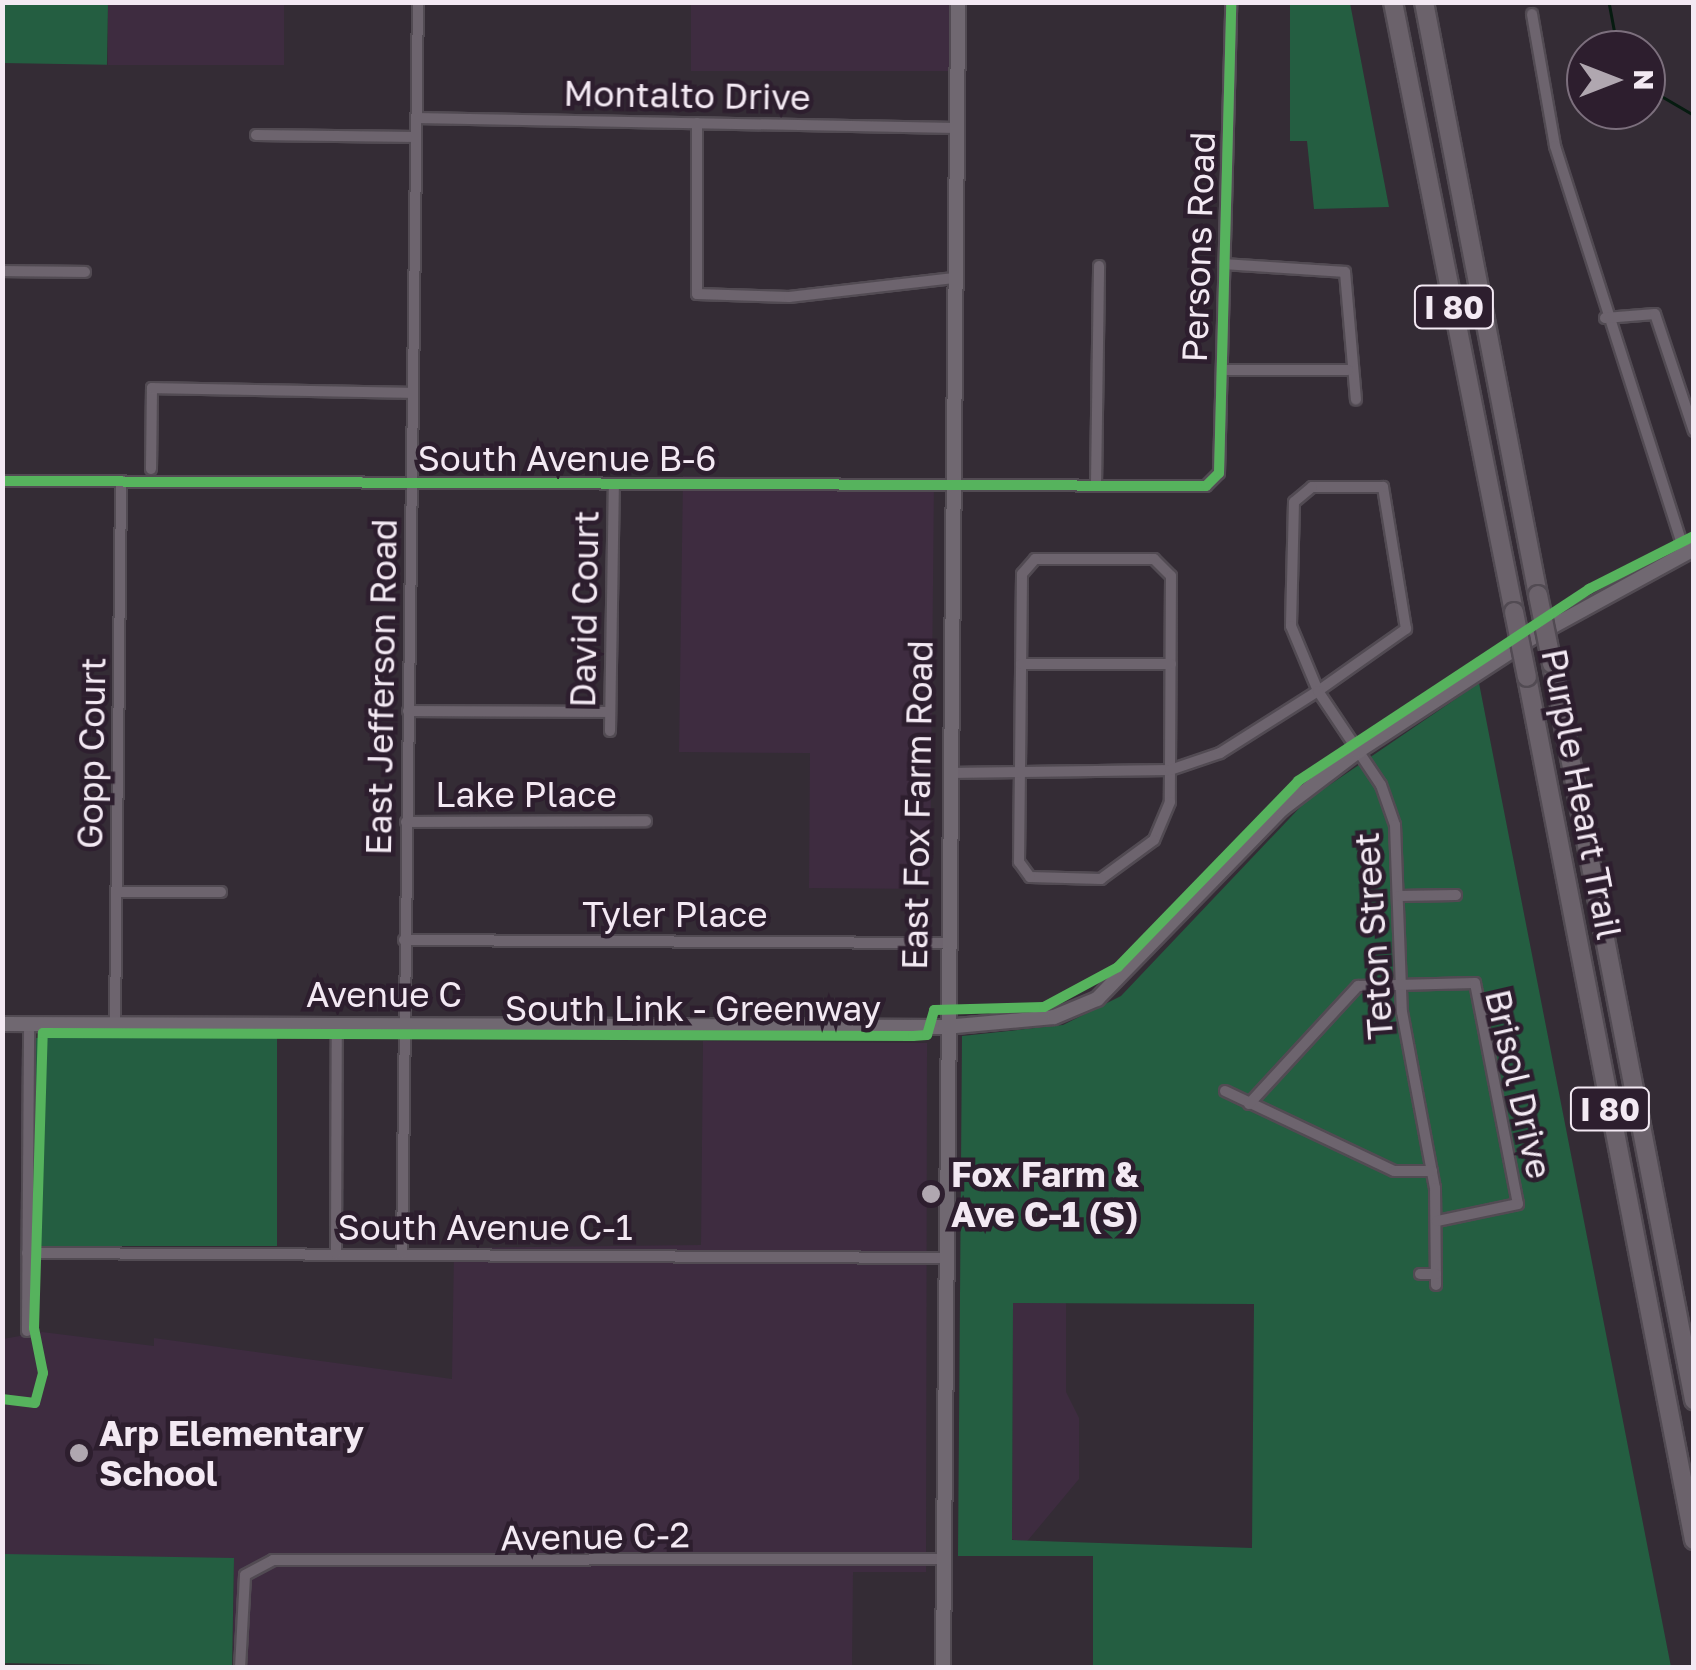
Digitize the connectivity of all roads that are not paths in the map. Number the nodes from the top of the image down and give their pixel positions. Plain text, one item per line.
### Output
1 (418, 2) edge
2 (958, 2) edge
3 (1231, 2) edge
4 (1393, 2) edge
5 (1424, 2) edge
6 (1532, 14) dead end
7 (416, 118) junction
8 (697, 123) junction
9 (956, 128) junction
10 (256, 135) dead end
11 (416, 137) junction
12 (1224, 264) junction
13 (1099, 266) dead end
14 (2, 271) edge
15 (85, 272) dead end
16 (954, 278) junction
17 (1604, 318) junction
18 (1222, 370) junction
19 (1348, 370) junction
20 (413, 392) junction
21 (1356, 400) dead end
22 (1694, 431) edge
23 (151, 468) dead end
24 (2, 481) edge
25 (121, 483) junction
26 (412, 484) junction
27 (1096, 486) junction
28 (1206, 486) joint
29 (952, 487) junction
30 (614, 488) junction
31 (1689, 551) edge
32 (1021, 664) junction
33 (1171, 664) junction
34 (1318, 691) junction
35 (408, 711) junction
36 (610, 712) junction
37 (610, 731) dead end
38 (1358, 751) junction
39 (1170, 770) junction
40 (1020, 772) junction
41 (948, 773) junction
42 (646, 821) dead end
43 (406, 822) junction
44 (117, 892) junction
45 (220, 892) dead end
46 (1456, 895) dead end
47 (1399, 896) junction
48 (404, 940) junction
49 (945, 943) junction
50 (1401, 982) junction
51 (115, 1023) junction
52 (2, 1024) edge
53 (29, 1024) junction
54 (338, 1024) junction
55 (403, 1024) junction
56 (945, 1027) junction
57 (1224, 1091) dead end
58 (1249, 1104) junction
59 (1432, 1171) junction
60 (1437, 1222) junction
61 (26, 1252) junction
62 (402, 1253) junction
63 (336, 1254) junction
64 (944, 1258) junction
65 (1420, 1274) dead end
66 (26, 1331) dead end
67 (1694, 1400) edge
68 (1694, 1540) edge
69 (943, 1559) junction
70 (240, 1668) edge
71 (943, 1668) edge

1 - 7 street, East Jefferson Road
2 - 9 main road, East Fox Farm Road
3 - 12 street, Persons Road
4 - 68 highway, Purple Heart Trail / I 80, bridge
5 - 67 highway, Purple Heart Trail / I 80, bridge
6 - 17 street
7 - 8 street, Montalto Drive
7 - 11 street, East Jefferson Road
8 - 9 street, Montalto Drive
8 - 16 street
9 - 16 main road, East Fox Farm Road
10 - 11 street
11 - 20 street, East Jefferson Road
12 - 18 street, Persons Road
12 - 19 street
13 - 27 street
14 - 15 street
16 - 29 main road, East Fox Farm Road
17 - 22 street
17 - 31 street
18 - 19 street
18 - 28 street, Persons Road
19 - 21 street
20 - 23 street
20 - 26 street, East Jefferson Road
24 - 25 street, South Avenue B-6
25 - 26 street, South Avenue B-6
25 - 44 street, Gopp Court
26 - 30 street, South Avenue B-6
26 - 35 street, East Jefferson Road
27 - 28 street, South Avenue B-6
27 - 29 street, South Avenue B-6
29 - 30 street, South Avenue B-6
29 - 41 main road, East Fox Farm Road
30 - 36 street, David Court
31 - 38 main road, Avenue C
32 - 33 street
32 - 33 street
32 - 40 street
33 - 39 street
34 - 34 street, Teton Street
34 - 38 street, Teton Street
34 - 39 street
35 - 36 street
35 - 43 street, East Jefferson Road
36 - 37 street, David Court
38 - 47 street, Teton Street
38 - 56 main road, Avenue C
39 - 40 street
39 - 40 street
40 - 41 street
41 - 49 main road, East Fox Farm Road
42 - 43 street, Lake Place
43 - 48 street, East Jefferson Road
44 - 45 street
44 - 51 street, Gopp Court
46 - 47 street
47 - 50 street, Teton Street
48 - 49 street, Tyler Place
48 - 55 street, East Jefferson Road
49 - 56 main road, East Fox Farm Road
50 - 58 street, Brisol Drive
50 - 59 street, Teton Street
50 - 60 street, Brisol Drive
51 - 53 main road, Avenue C
51 - 54 main road, Avenue C
52 - 53 main road, Avenue C
53 - 61 street
54 - 55 main road, Avenue C
54 - 63 street
55 - 56 main road, Avenue C
55 - 62 street, East Jefferson Road
56 - 64 main road, East Fox Farm Road
57 - 58 street
58 - 59 street
59 - 60 street, Teton Street
60 - 65 street, Teton Street
61 - 63 street, South Avenue C-1
61 - 66 street
62 - 63 street, South Avenue C-1
62 - 64 street, South Avenue C-1
64 - 69 main road, East Fox Farm Road
69 - 70 street, Avenue C-2
69 - 71 main road, East Fox Farm Road

